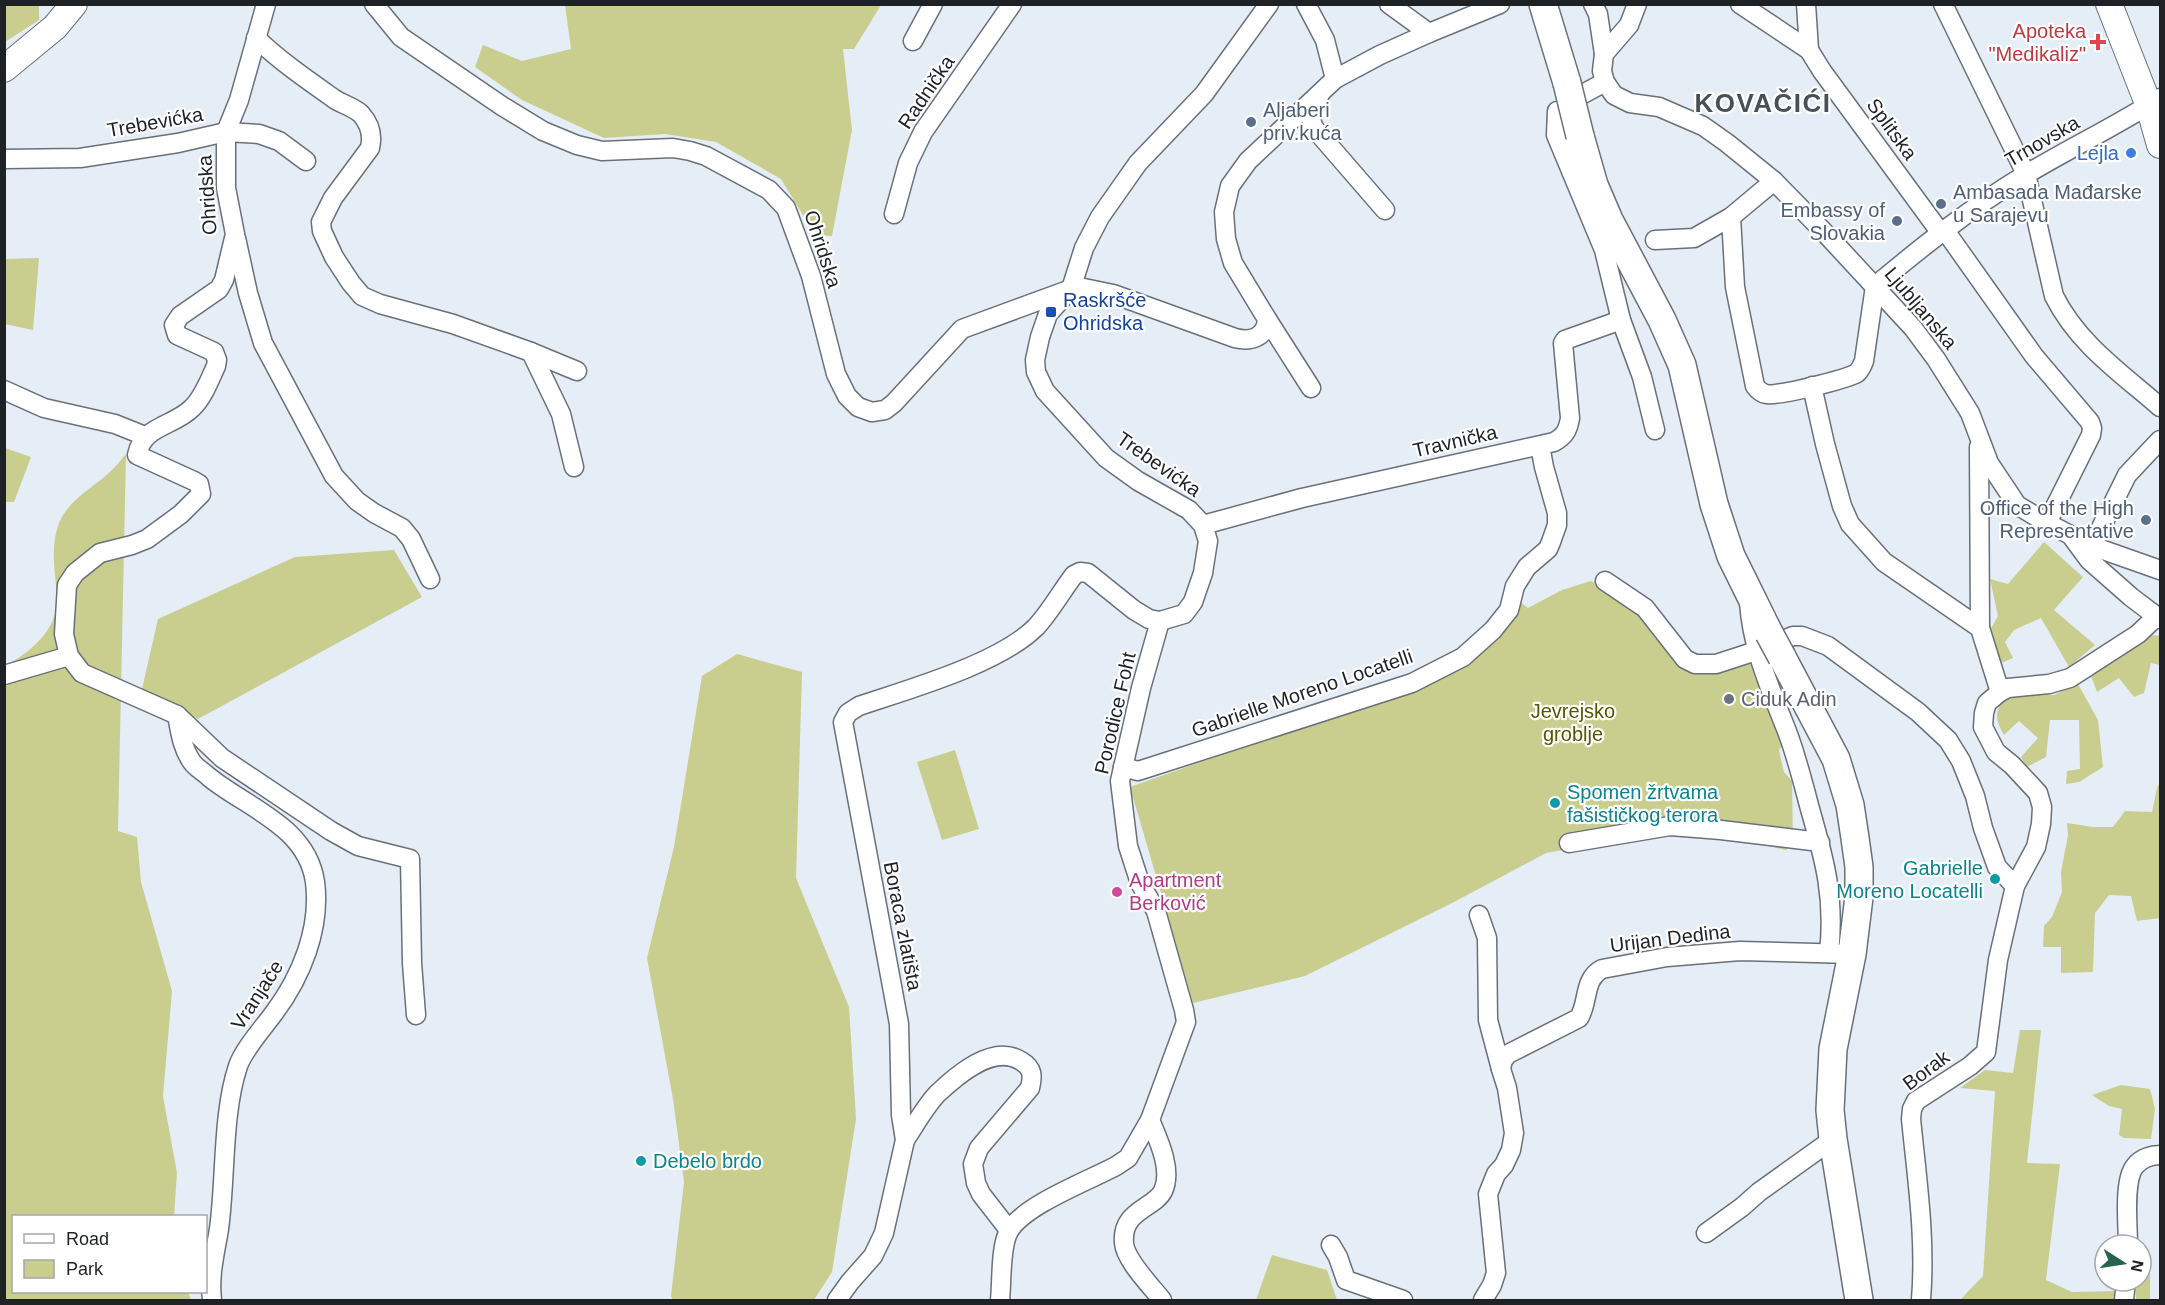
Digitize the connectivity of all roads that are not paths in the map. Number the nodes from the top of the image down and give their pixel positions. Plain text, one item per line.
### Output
1 (74, 4) edge
2 (266, 4) edge
3 (374, 4) edge
4 (933, 4) edge
5 (1012, 4) edge
6 (1269, 4) edge
7 (1306, 4) edge
8 (1389, 4) edge
9 (1500, 4) edge
10 (1543, 4) edge
11 (1593, 4) edge
12 (1637, 4) edge
13 (1740, 4) edge
14 (1806, 4) edge
15 (1943, 4) edge
16 (2109, 4) edge
17 (1429, 33) junction
18 (256, 38) junction
19 (913, 41) dead end
20 (1809, 51) junction
21 (1604, 54) junction
22 (4, 69) edge
23 (1605, 82) junction
24 (1329, 84) junction
25 (1574, 89) junction
26 (2155, 102) edge
27 (1557, 111) dead end
28 (226, 132) junction
29 (2160, 145) edge
30 (4, 159) edge
31 (306, 161) dead end
32 (2026, 174) junction
33 (1774, 181) junction
34 (1385, 210) dead end
35 (894, 214) dead end
36 (1731, 217) junction
37 (1942, 231) junction
38 (234, 234) junction
39 (1655, 240) dead end
40 (1875, 286) junction
41 (1071, 289) junction
42 (1267, 319) junction
43 (1621, 320) junction
44 (531, 352) junction
45 (577, 371) dead end
46 (1812, 386) junction
47 (1311, 388) dead end
48 (4, 390) edge
49 (2160, 407) edge
50 (1655, 430) dead end
51 (145, 436) junction
52 (1979, 440) junction
53 (2160, 440) edge
54 (1540, 446) junction
55 (574, 467) dead end
56 (2047, 523) junction
57 (1203, 525) junction
58 (2071, 535) junction
59 (2092, 546) junction
60 (2160, 570) edge
61 (430, 579) dead end
62 (1605, 581) dead end
63 (2158, 618) edge
64 (1160, 621) junction
65 (1980, 628) junction
66 (1763, 642) junction
67 (69, 656) junction
68 (4, 675) edge
69 (2000, 692) junction
70 (177, 715) junction
71 (1123, 767) junction
72 (1820, 842) junction
73 (1569, 843) dead end
74 (2015, 886) junction
75 (1479, 915) dead end
76 (1840, 954) junction
77 (416, 1015) dead end
78 (1501, 1069) junction
79 (1150, 1120) junction
80 (1833, 1139) junction
81 (905, 1140) junction
82 (2160, 1155) edge
83 (1009, 1230) junction
84 (1706, 1233) dead end
85 (2128, 1233) edge
86 (1331, 1245) dead end
87 (212, 1300) edge
88 (837, 1300) edge
89 (1000, 1300) edge
90 (1162, 1300) edge
91 (1403, 1300) edge
92 (1483, 1300) edge
93 (1859, 1300) edge
94 (1921, 1300) edge

1 - 22 main road
2 - 18 street, Ohridska
3 - 41 street, Ohridska
4 - 19 street
5 - 35 street, Radnička
6 - 41 street, Trebevićka
7 - 24 street
8 - 17 street
9 - 17 street
10 - 25 main road
11 - 21 street
12 - 21 street
13 - 20 street, Splitska
14 - 20 street
15 - 32 street
16 - 26 main road
17 - 24 street
18 - 28 street, Ohridska
18 - 44 street
20 - 37 street, Splitska
21 - 23 street
23 - 25 street
23 - 33 street, Ljubljanska
24 - 34 street
24 - 42 street
25 - 66 main road, bridge
26 - 29 main road
26 - 32 street, Trnovska
27 - 43 street
28 - 30 street, Trebevićka
28 - 31 street, Trebevićka
28 - 38 street, Ohridska
32 - 37 street, Trnovska
32 - 49 street
33 - 36 street
33 - 40 street, Ljubljanska
36 - 39 street
36 - 46 street
37 - 40 street, Trnovska
37 - 56 street, Splitska
38 - 51 street, Ohridska
38 - 61 street
40 - 46 street
40 - 52 street, Ljubljanska
41 - 42 street
41 - 57 street, Trebevićka
42 - 47 street
43 - 50 street
43 - 54 street, Travnička
44 - 45 street
44 - 55 street
46 - 65 street
48 - 51 street
51 - 67 street
52 - 56 street, Ljubljanska
52 - 65 street
53 - 59 street
54 - 57 street, Travnička
54 - 71 street, Gabrielle Moreno Locatelli
56 - 58 street, Ljubljanska
57 - 64 street, Trebevićka
58 - 59 street, Ljubljanska
58 - 63 street, Ljubljanska
59 - 60 street, Ljubljanska
62 - 66 street
63 - 69 street
64 - 71 street, Porodice Foht
64 - 81 street, Boraca zlatišta
65 - 69 street
66 - 72 street
66 - 74 street
66 - 76 main road, bridge
67 - 68 street
67 - 70 street
69 - 74 street
70 - 77 street
70 - 87 street, Vranjače
71 - 79 street, Porodice Foht
72 - 73 street
72 - 76 street
74 - 94 street, Borak
75 - 78 street
76 - 78 street, Urijan Dedina
76 - 80 main road
78 - 92 street
79 - 83 street, Porodice Foht
79 - 90 street
80 - 84 street
80 - 93 main road
81 - 83 street, Boraca zlatišta
81 - 88 street, Boraca zlatišta
82 - 85 street
83 - 89 street
86 - 91 street

